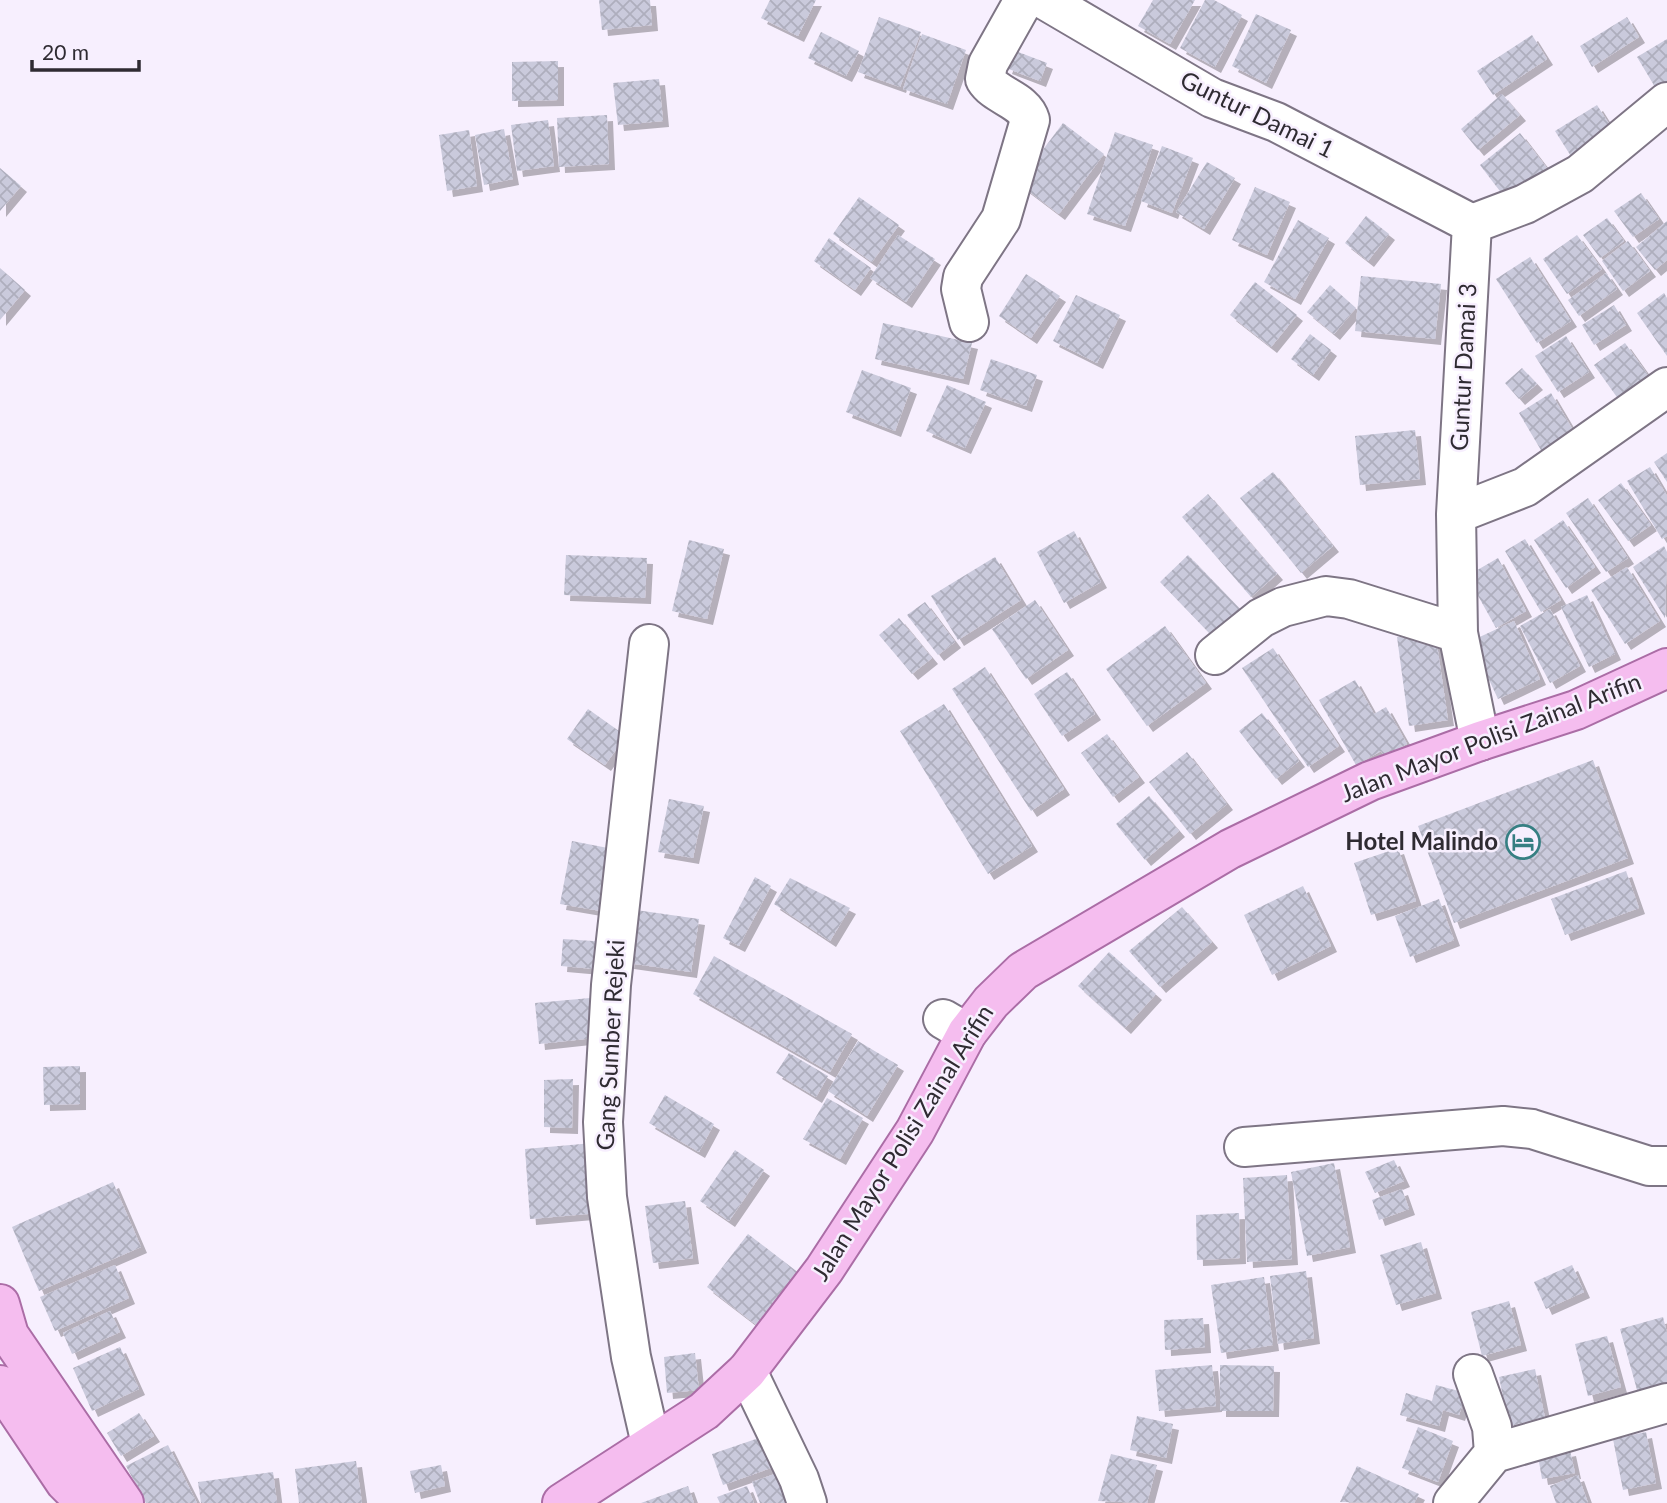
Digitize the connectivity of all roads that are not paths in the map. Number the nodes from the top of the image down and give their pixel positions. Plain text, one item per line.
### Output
1 (1024, 0) edge
2 (1045, 0) edge
3 (1667, 102) edge
4 (1472, 224) junction
5 (969, 322) dead end
6 (1667, 387) edge
7 (1456, 514) junction
8 (1458, 633) junction
9 (649, 645) dead end
10 (1215, 655) dead end
11 (1667, 668) edge
12 (1480, 741) junction
13 (1244, 1147) dead end
14 (1667, 1166) edge
15 (3, 1326) edge
16 (747, 1371) junction
17 (1473, 1374) dead end
18 (0, 1385) edge
19 (1667, 1403) edge
20 (651, 1444) junction
21 (1494, 1453) junction
22 (86, 1503) edge
23 (124, 1503) edge
24 (562, 1503) edge
25 (807, 1503) edge
26 (1453, 1503) edge

1 - 5 street
2 - 4 street, Guntur Damai 1
3 - 4 street
4 - 7 street, Guntur Damai 3
6 - 7 street
7 - 8 street, Guntur Damai 3
8 - 10 street
8 - 12 street, Guntur Damai 3
9 - 20 street, Gang Sumber Rejeki
11 - 12 main road, Jalan Mayor Polisi Zainal Arifin
12 - 16 main road, Jalan Mayor Polisi Zainal Arifin
13 - 14 street
15 - 23 main road
16 - 20 main road, Jalan Mayor Polisi Zainal Arifin
16 - 25 street
17 - 21 street
18 - 22 main road
19 - 21 street
20 - 24 main road, Jalan Mayor Polisi Zainal Arifin
21 - 26 street

